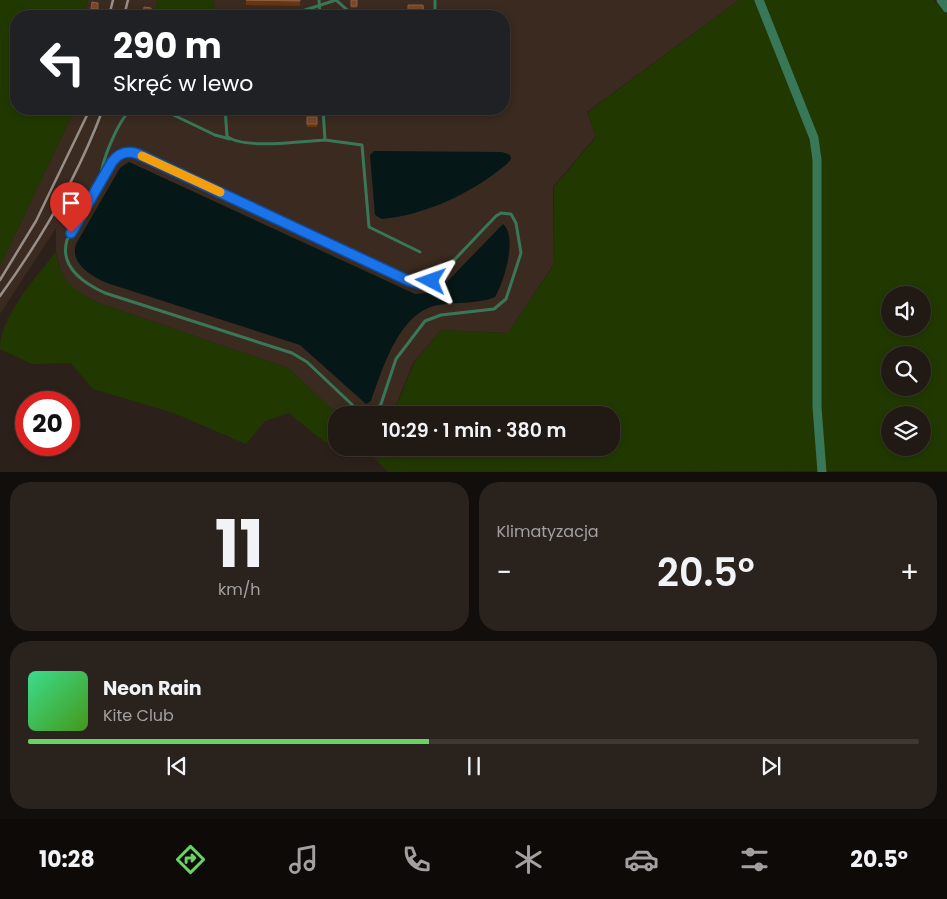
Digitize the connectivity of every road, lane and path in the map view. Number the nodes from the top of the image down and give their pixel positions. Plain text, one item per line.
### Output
1 (319, 0) edge
2 (759, 0) edge
3 (941, 0) edge
4 (320, 6) junction
5 (947, 8) edge
6 (308, 10) edge
7 (320, 10) edge
8 (347, 10) edge
9 (125, 115) edge
10 (173, 115) edge
11 (225, 115) edge
12 (323, 115) edge
13 (231, 139) junction
14 (325, 140) junction
15 (101, 180) junction
16 (420, 252) dead end
17 (353, 406) edge
18 (379, 406) edge
19 (822, 472) edge

1 - 4 lane
2 - 19 street
3 - 5 street
4 - 6 lane
4 - 7 lane
4 - 8 lane
9 - 15 lane
10 - 13 lane
11 - 13 lane
12 - 14 lane
13 - 14 lane
14 - 16 lane
15 - 17 lane
15 - 18 lane

